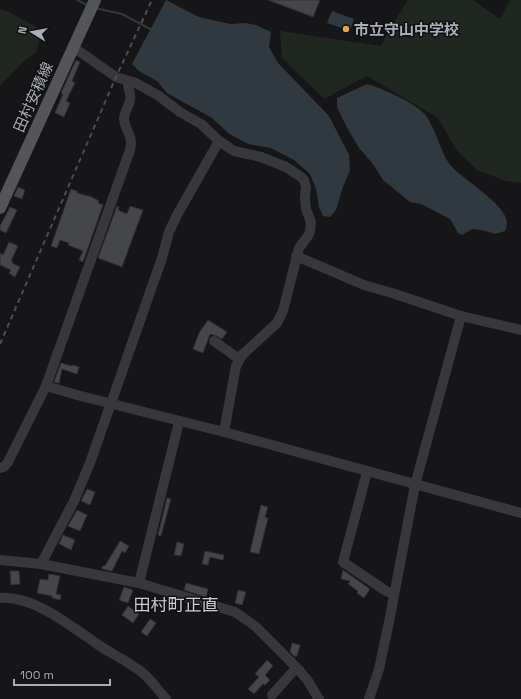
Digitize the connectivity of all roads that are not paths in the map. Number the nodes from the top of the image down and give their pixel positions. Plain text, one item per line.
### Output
1 (95, 0) edge
2 (73, 47) junction
3 (128, 82) junction
4 (219, 141) junction
5 (0, 208) edge
6 (296, 256) junction
7 (461, 316) junction
8 (521, 330) edge
9 (214, 341) dead end
10 (239, 359) junction
11 (46, 386) junction
12 (111, 403) junction
13 (179, 422) junction
14 (224, 432) junction
15 (0, 468) edge
16 (367, 472) junction
17 (415, 485) junction
18 (521, 513) edge
19 (0, 560) edge
20 (41, 564) junction
21 (140, 583) junction
22 (394, 594) junction
23 (0, 598) edge
24 (296, 668) junction
25 (272, 694) dead end
26 (166, 699) edge
27 (319, 699) edge
28 (369, 699) edge

1 - 2 main road, 田村安積線
2 - 3 street
2 - 5 main road, 田村安積線
3 - 4 street
3 - 11 street
4 - 6 street
4 - 12 street
6 - 7 street
6 - 10 street
7 - 8 street
7 - 17 street
9 - 10 street
10 - 14 street
11 - 12 street
11 - 15 street
12 - 13 street
12 - 20 street
13 - 14 street
13 - 21 street
14 - 16 street
16 - 17 street
16 - 22 street
17 - 18 street
17 - 22 street
19 - 20 street
20 - 21 street
21 - 24 street
22 - 28 street
23 - 26 street
24 - 25 street
24 - 27 street

